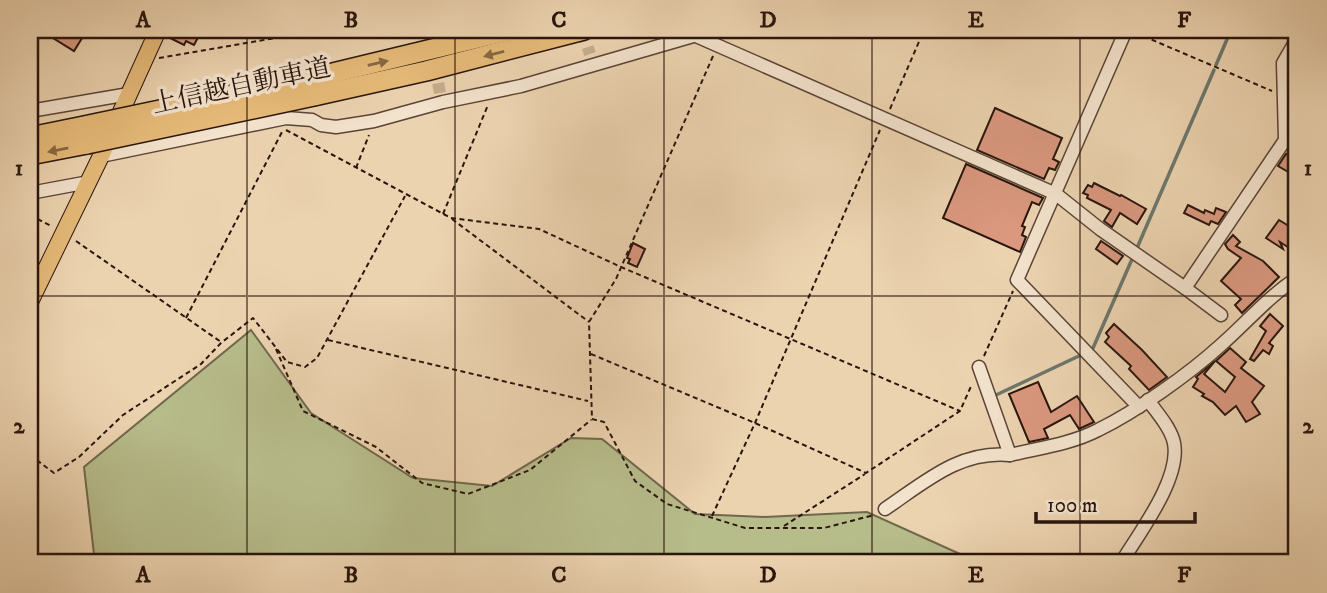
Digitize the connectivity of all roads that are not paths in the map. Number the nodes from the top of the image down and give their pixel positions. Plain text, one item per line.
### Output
1 (158, 30) edge
2 (511, 30) edge
3 (584, 30) edge
4 (714, 30) edge
5 (1127, 30) edge
6 (696, 36) junction
7 (1297, 39) edge
8 (313, 87) junction
9 (130, 94) junction
10 (30, 111) edge
11 (30, 137) edge
12 (91, 142) junction
13 (30, 155) edge
14 (89, 182) junction
15 (30, 193) edge
16 (1056, 194) junction
17 (1297, 278) edge
18 (1185, 288) junction
19 (30, 302) edge
20 (1221, 315) dead end
21 (979, 367) road end
22 (1144, 403) junction
23 (1010, 455) junction
24 (885, 509) road end
25 (1121, 563) edge

1 - 9 main road
8 -> 2 highway, 上信越自動車道
3 -> 8 highway, 上信越自動車道
4 - 6 street
5 - 16 street
6 - 12 street
6 - 16 street
7 - 18 street
8 - 12 highway, 上信越自動車道, bridge
9 - 10 street
9 - 12 main road
11 - 12 highway, 上信越自動車道
12 -> 13 highway, 上信越自動車道
12 - 14 main road
14 - 15 street
14 - 19 main road
16 - 18 street
16 - 22 street
17 - 22 street
18 - 20 street
21 - 23 street
22 - 23 street
22 - 25 street
23 - 24 street

